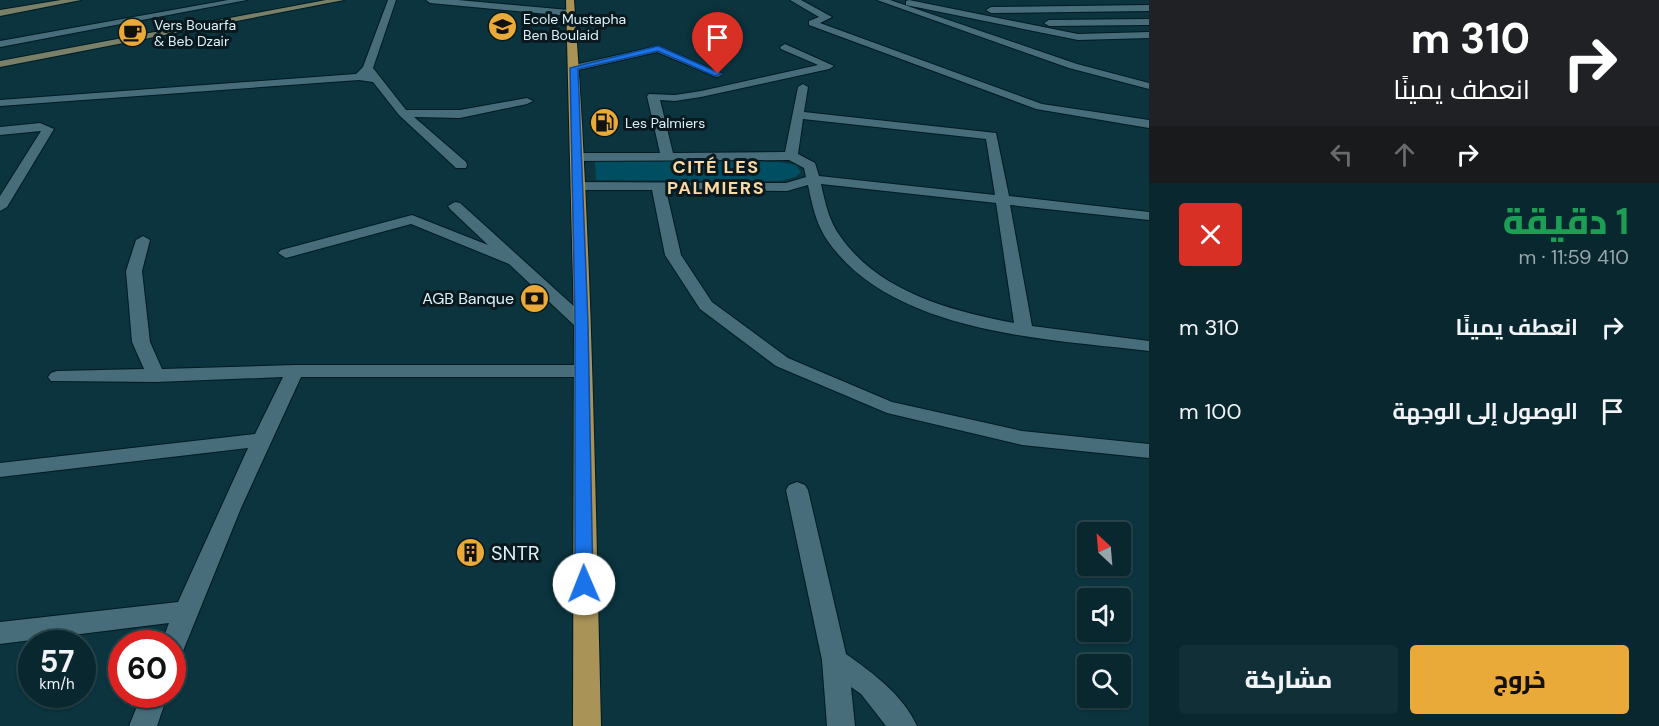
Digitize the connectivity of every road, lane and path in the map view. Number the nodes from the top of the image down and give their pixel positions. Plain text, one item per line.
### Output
1 (14, 0) edge
2 (77, 0) edge
3 (205, 0) edge
4 (243, 0) edge
5 (319, 0) edge
6 (340, 0) edge
7 (392, 0) edge
8 (430, 0) edge
9 (794, 0) edge
10 (880, 0) edge
11 (893, 0) edge
12 (1013, 0) edge
13 (1078, 0) edge
14 (1141, 0) edge
15 (1149, 6) edge
16 (569, 7) edge
17 (1027, 9) junction
18 (1091, 9) junction
19 (959, 11) junction
20 (0, 12) edge
21 (1111, 22) junction
22 (1149, 22) edge
23 (1047, 23) junction
24 (1018, 24) junction
25 (1149, 35) edge
26 (1132, 36) junction
27 (0, 37) edge
28 (0, 44) edge
29 (785, 47) dead end
30 (0, 59) edge
31 (0, 64) edge
32 (574, 68) junction
33 (363, 72) junction
34 (718, 74) dead end
35 (1149, 86) edge
36 (803, 87) dead end
37 (527, 101) dead end
38 (0, 103) edge
39 (403, 113) junction
40 (798, 115) junction
41 (1149, 124) edge
42 (0, 131) edge
43 (666, 155) junction
44 (791, 156) junction
45 (576, 157) junction
46 (461, 165) dead end
47 (813, 179) junction
48 (577, 186) junction
49 (658, 186) junction
50 (1002, 200) junction
51 (455, 206) dead end
52 (0, 207) edge
53 (1149, 216) edge
54 (143, 240) dead end
55 (286, 253) dead end
56 (515, 261) junction
57 (582, 323) junction
58 (1024, 331) junction
59 (1149, 346) edge
60 (295, 371) junction
61 (582, 371) junction
62 (156, 376) junction
63 (57, 377) dead end
64 (261, 440) junction
65 (1149, 451) edge
66 (1, 471) edge
67 (797, 490) dead end
68 (186, 611) junction
69 (179, 630) edge
70 (0, 633) edge
71 (835, 660) junction
72 (150, 708) edge
73 (143, 726) edge
74 (586, 726) edge
75 (842, 726) edge
76 (903, 726) edge

1 - 20 street
2 - 20 street
3 - 27 street
4 - 28 street
5 - 30 street
6 - 31 street
7 - 33 street
8 - 16 street
9 - 41 street
10 - 35 street
11 - 19 street
12 - 17 street
13 - 18 street
14 - 15 street
15 - 18 street
16 - 32 main road
17 - 18 street
17 - 19 street
17 - 23 street
18 - 21 street
19 - 24 street
21 - 22 street
21 - 23 street
21 - 26 street
23 - 24 street
24 - 26 street
25 - 26 street
29 - 43 street
32 - 34 street
32 - 45 main road
33 - 38 street
33 - 39 street
36 - 40 street
37 - 39 street
39 - 46 street
40 - 44 street
40 - 50 street
42 - 52 street
43 - 44 street
43 - 45 street
44 - 47 street
45 - 48 main road
47 - 49 street
47 - 50 street
47 - 58 street
48 - 49 street
48 - 57 main road
49 - 65 street
50 - 53 street
50 - 58 street
51 - 56 street
54 - 62 street
55 - 56 street
56 - 57 street
57 - 61 main road
58 - 59 street
60 - 61 street
60 - 62 street
60 - 64 street
61 - 74 main road
62 - 63 street
64 - 66 street
64 - 68 street
67 - 71 street
68 - 69 street
68 - 70 street
71 - 75 street
71 - 76 street
72 - 73 street

